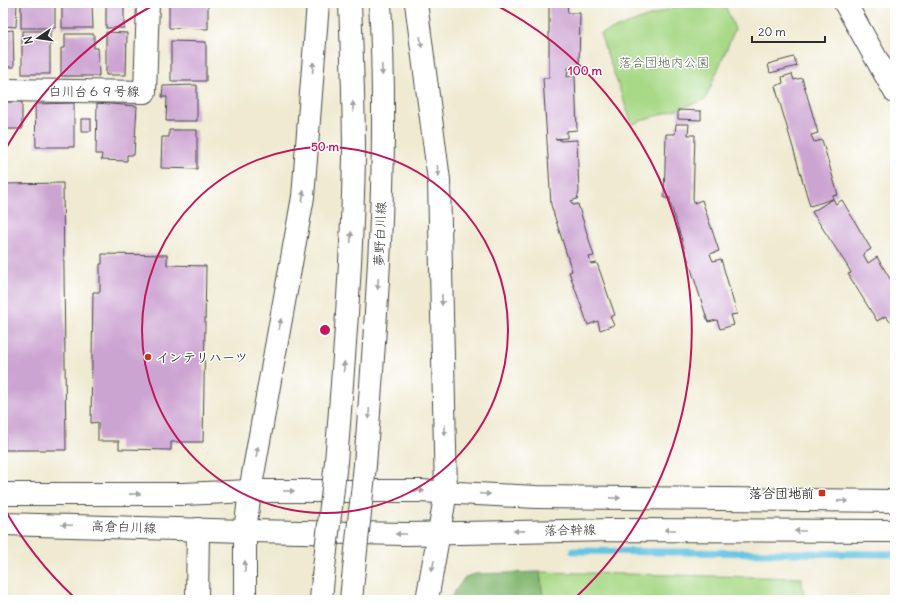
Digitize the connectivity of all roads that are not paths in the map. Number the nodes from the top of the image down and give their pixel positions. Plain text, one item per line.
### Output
1 (148, 3) edge
2 (318, 3) edge
3 (350, 3) edge
4 (380, 3) edge
5 (416, 3) edge
6 (845, 3) edge
7 (3, 90) edge
8 (895, 92) edge
9 (250, 490) junction
10 (446, 492) junction
11 (3, 494) edge
12 (895, 501) edge
13 (3, 524) edge
14 (198, 529) junction
15 (246, 531) junction
16 (895, 531) edge
17 (440, 532) junction
18 (352, 590) edge
19 (197, 600) edge
20 (246, 600) edge
21 (321, 600) edge
22 (427, 600) edge

1 - 7 street, 白川台６９号線
9 -> 2 street
21 -> 3 street, bridge
4 -> 18 street, 夢野白川線, bridge
5 -> 10 street
6 - 8 street
9 -> 10 street
11 -> 9 street
9 - 15 street
10 -> 12 street
10 - 17 street
14 -> 13 street, 高倉白川線
14 - 15 street, 高倉白川線
14 - 19 street
17 -> 15 street, 落合幹線
20 -> 15 street
16 -> 17 street, 落合幹線
17 -> 22 street

